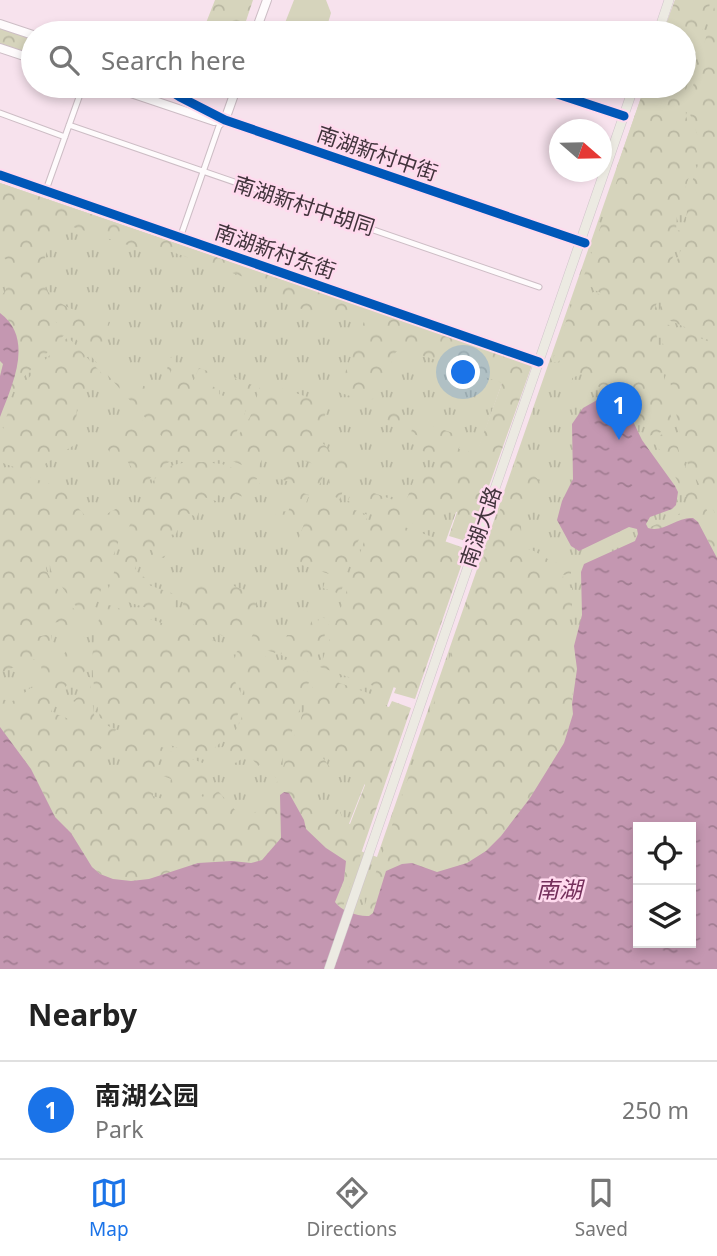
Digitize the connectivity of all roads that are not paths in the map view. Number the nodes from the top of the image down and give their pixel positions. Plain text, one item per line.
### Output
1 (267, 0) edge
2 (664, 0) edge
3 (669, 0) edge
4 (260, 21) edge
5 (658, 21) edge
6 (660, 21) edge
7 (0, 24) edge
8 (21, 31) edge
9 (0, 48) edge
10 (21, 56) edge
11 (79, 98) edge
12 (146, 98) edge
13 (182, 98) edge
14 (233, 98) edge
15 (569, 98) edge
16 (632, 98) edge
17 (633, 98) edge
18 (0, 113) edge
19 (624, 116) junction
20 (225, 120) junction
21 (69, 125) junction
22 (65, 137) junction
23 (203, 172) junction
24 (0, 175) edge
25 (46, 190) junction
26 (180, 238) junction
27 (582, 242) junction
28 (539, 287) dead end
29 (539, 362) junction
30 (353, 906) junction
31 (328, 969) edge
32 (334, 969) edge

1 - 4 street
2 - 5 main road
3 - 6 main road
7 - 8 street
9 - 10 street
11 - 21 street
12 - 20 street, 南湖新村中街
13 - 20 street, 南湖新村中街
14 - 20 street
15 - 19 street
16 - 19 main road, 南湖大路
17 - 27 main road, 南湖大路
18 - 22 street
19 - 27 main road, 南湖大路
20 - 23 street
20 - 27 street, 南湖新村中街
21 - 22 street
21 - 23 street, 南湖新村中胡同
22 - 25 street
23 - 26 street
23 - 28 street, 南湖新村中胡同
24 - 25 street, 南湖新村东街
25 - 26 street, 南湖新村东街
26 - 29 street, 南湖新村东街
27 - 29 main road, 南湖大路
27 - 30 main road, 南湖大路
29 - 30 main road, 南湖大路
30 - 31 main road, 南湖大路
30 - 32 main road, 南湖大路

